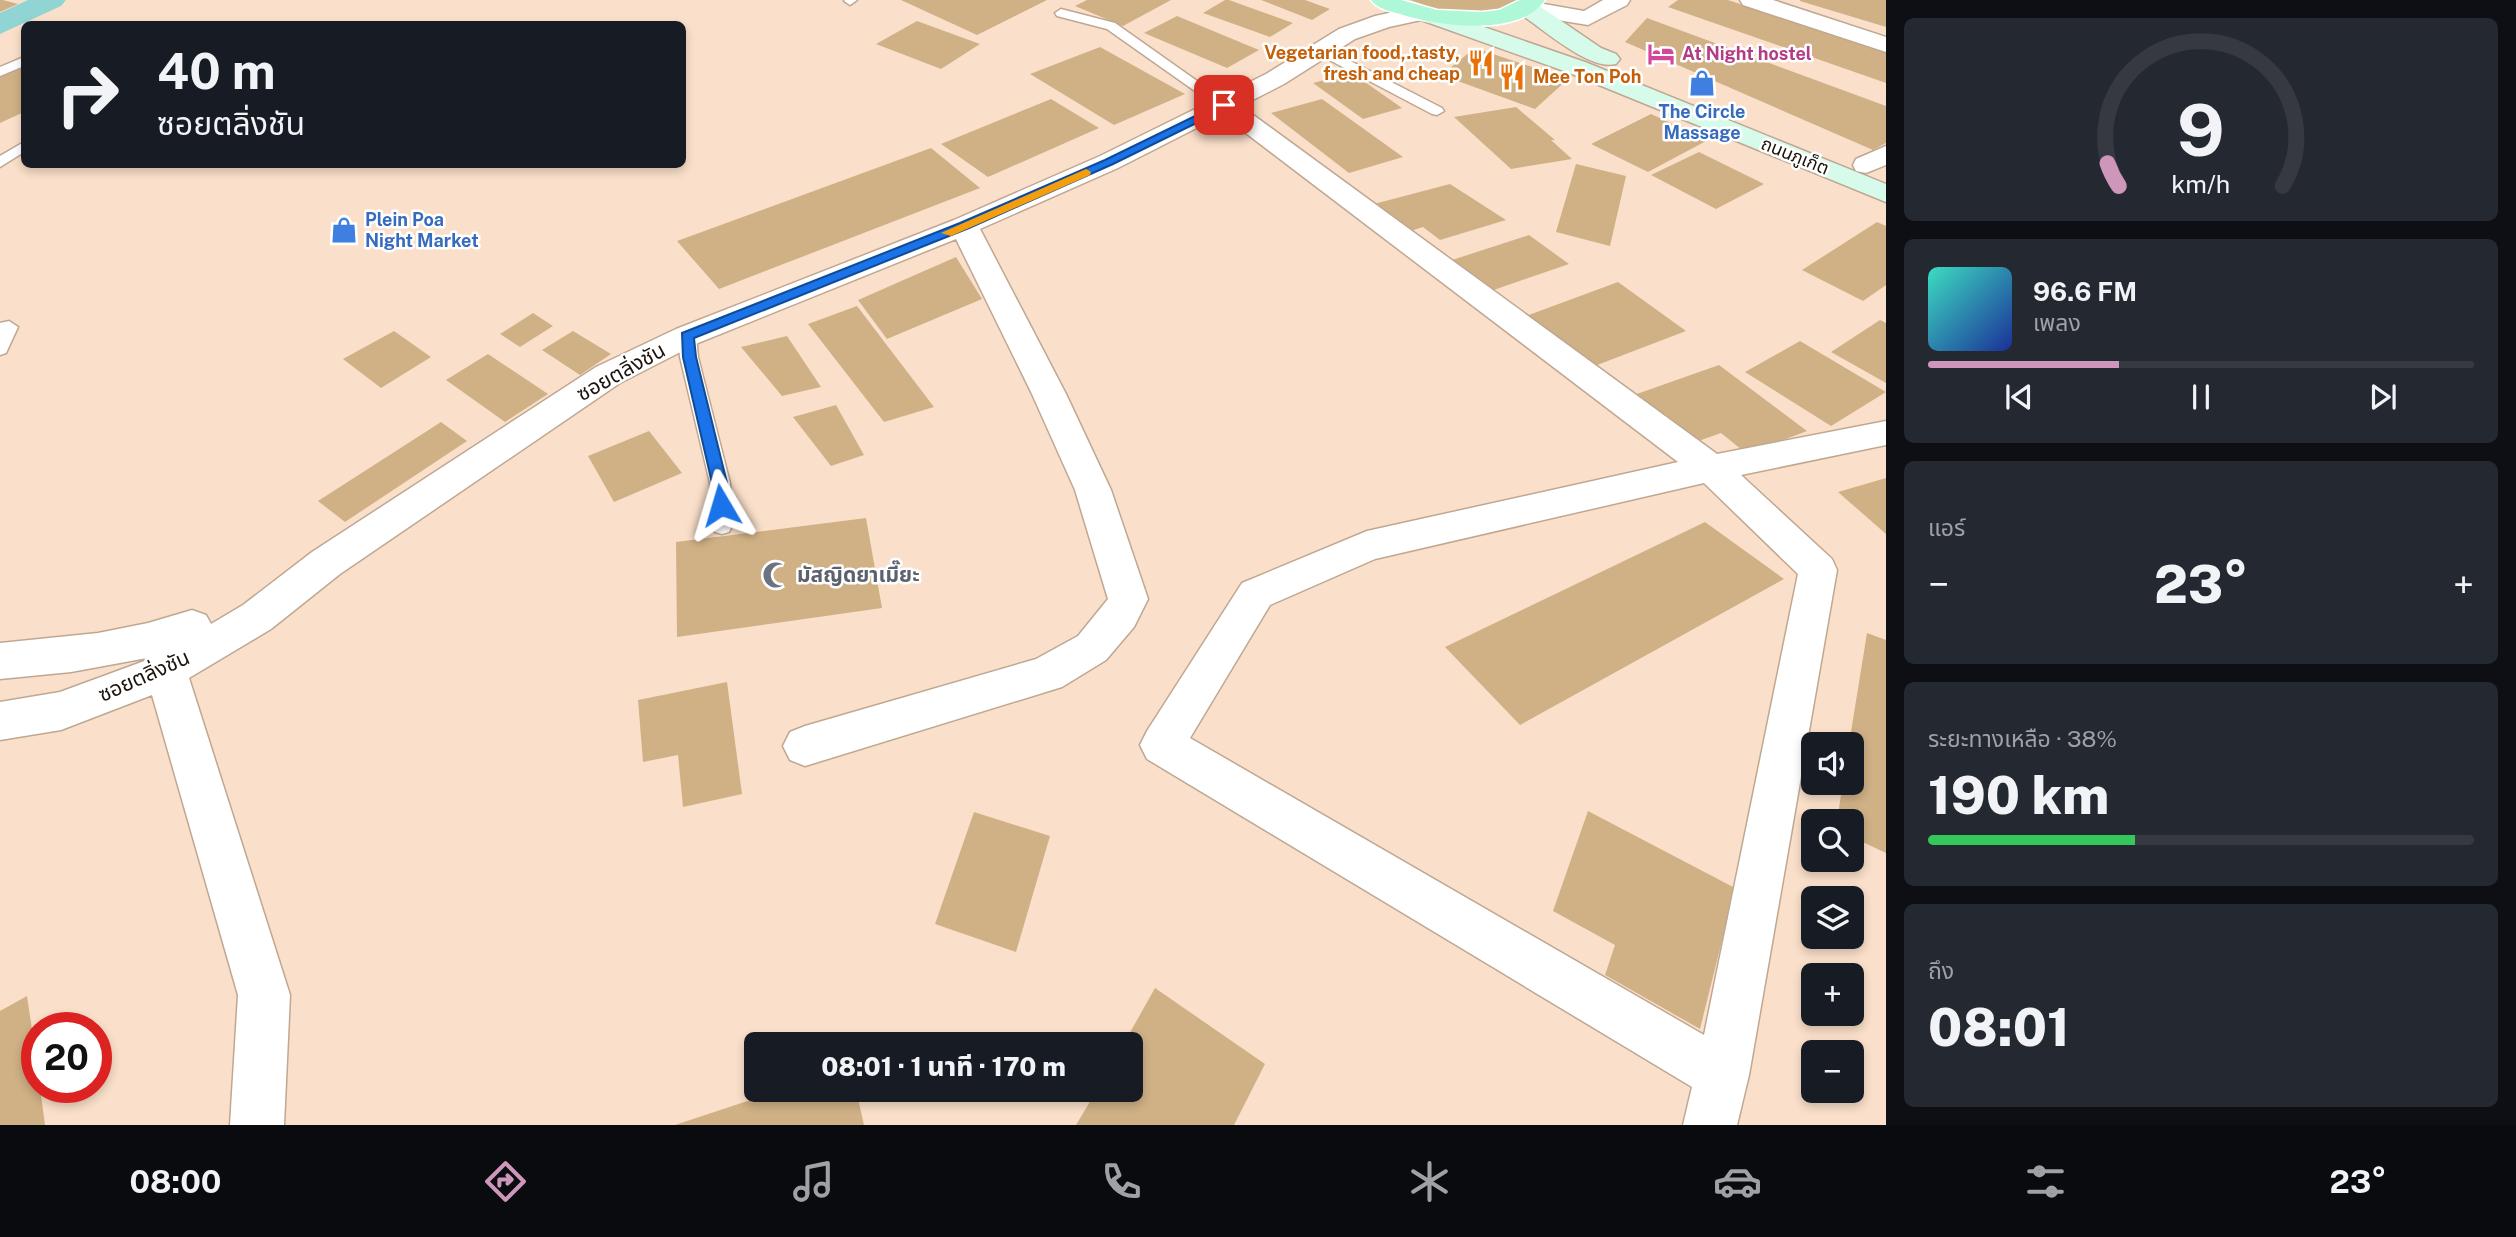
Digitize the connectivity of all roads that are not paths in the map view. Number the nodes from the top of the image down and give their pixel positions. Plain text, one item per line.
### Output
1 (1382, 0) edge
2 (1619, 0) edge
3 (1751, 0) edge
4 (1531, 4) edge
5 (1355, 9) dead end
6 (1061, 13) dead end
7 (1425, 14) junction
8 (1588, 18) junction
9 (1335, 42) junction
10 (1886, 45) edge
11 (1593, 53) junction
12 (21, 62) edge
13 (0, 72) edge
14 (1224, 105) junction
15 (1437, 111) dead end
16 (21, 148) edge
17 (0, 163) edge
18 (1879, 164) edge
19 (1886, 194) edge
20 (964, 226) junction
21 (0, 329) edge
22 (687, 336) junction
23 (0, 349) edge
24 (1886, 433) edge
25 (1711, 468) junction
26 (722, 526) dead end
27 (169, 653) junction
28 (0, 661) edge
29 (0, 721) edge
30 (805, 746) dead end
31 (1722, 1075) junction
32 (257, 1125) edge
33 (1710, 1125) edge

1 - 7 main road
2 - 8 street
3 - 10 street
4 - 7 main road
4 - 8 street
4 - 11 main road, ถนนภูเก็ต
5 - 9 street
6 - 14 lane
7 - 9 street, ซอยตลิ่งชัน
7 - 19 main road, ถนนภูเก็ต
8 - 11 street
9 - 14 street, ซอยตลิ่งชัน
9 - 15 lane
11 - 18 main road, ถนนภูเก็ต
12 - 13 lane
14 - 20 street, ซอยตลิ่งชัน
14 - 25 street
16 - 17 lane
20 - 22 street, ซอยตลิ่งชัน
20 - 30 street
21 - 23 lane
22 - 26 lane
22 - 27 street, ซอยตลิ่งชัน
24 - 25 street
25 - 31 street
25 - 31 street
27 - 28 street
27 - 29 street, ซอยตลิ่งชัน
27 - 32 street
31 - 33 street

